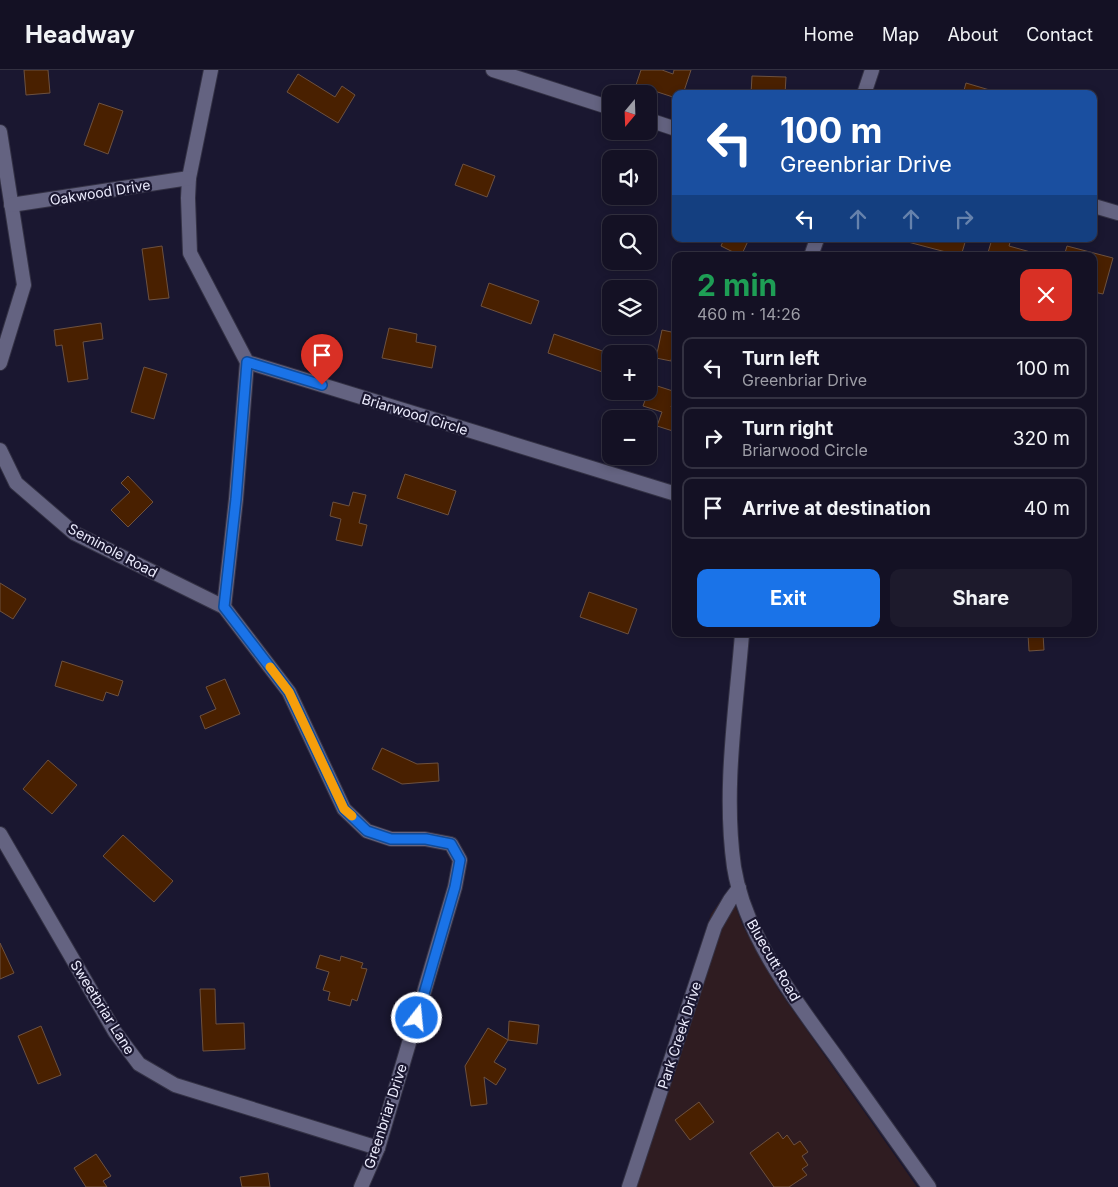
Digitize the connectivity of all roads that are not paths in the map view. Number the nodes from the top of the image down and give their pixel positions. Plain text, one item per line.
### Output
1 (211, 70) edge
2 (493, 70) edge
3 (872, 70) edge
4 (865, 90) edge
5 (602, 105) edge
6 (658, 123) edge
7 (672, 128) edge
8 (0, 132) edge
9 (189, 178) junction
10 (11, 205) junction
11 (1097, 207) edge
12 (1118, 213) edge
13 (247, 362) junction
14 (0, 363) edge
15 (0, 450) edge
16 (672, 493) edge
17 (224, 607) junction
18 (742, 637) edge
19 (0, 834) edge
20 (739, 888) junction
21 (378, 1148) junction
22 (361, 1187) edge
23 (629, 1187) edge
24 (929, 1187) edge

1 - 9 street
2 - 5 street
3 - 4 street
6 - 7 street
8 - 10 street
9 - 10 street, Oakwood Drive
9 - 13 street
10 - 14 street
11 - 12 street
13 - 16 street, Briarwood Circle
13 - 17 street
15 - 17 street, Seminole Road
17 - 21 street, Greenbriar Drive
18 - 20 street, Bluecutt Road
19 - 21 street, Sweetbriar Lane
20 - 23 street, Park Creek Drive
20 - 24 street, Bluecutt Road
21 - 22 street, Greenbriar Drive

